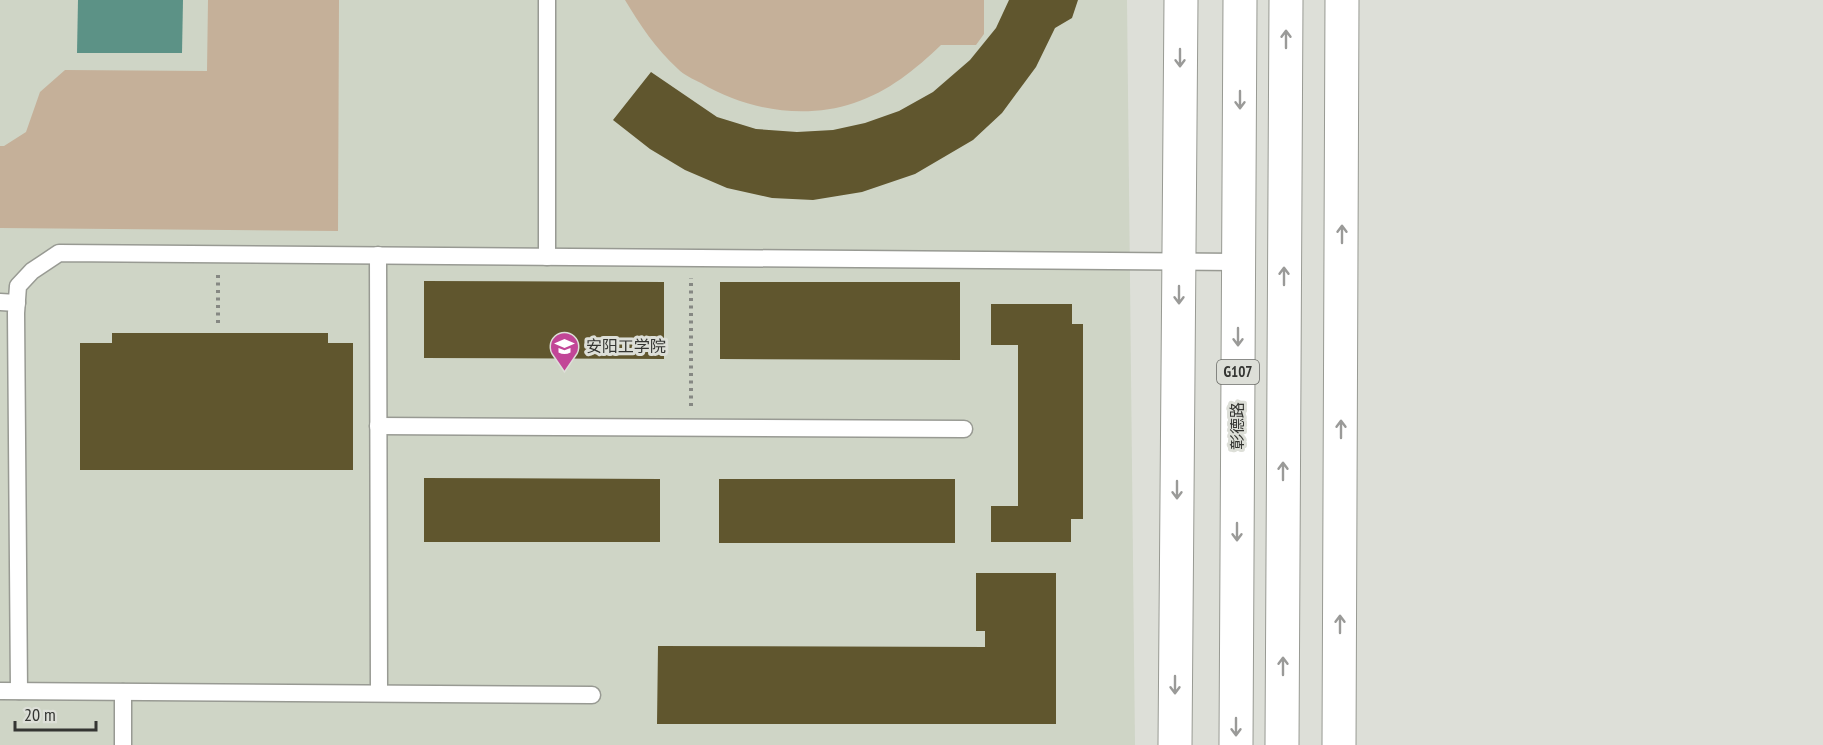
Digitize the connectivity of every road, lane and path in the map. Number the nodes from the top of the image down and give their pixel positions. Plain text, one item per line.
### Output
1 (548, 0) edge
2 (1181, 0) edge
3 (1240, 0) edge
4 (1286, 0) edge
5 (1342, 0) edge
6 (218, 254) junction
7 (378, 255) junction
8 (547, 257) junction
9 (691, 258) junction
10 (1179, 261) junction
11 (1239, 261) junction
12 (8, 302) edge
13 (218, 325) dead end
14 (378, 426) junction
15 (690, 427) junction
16 (964, 429) dead end
17 (0, 691) edge
18 (19, 691) junction
19 (123, 692) junction
20 (379, 693) junction
21 (592, 694) dead end
22 (123, 745) edge
23 (1175, 745) edge
24 (1236, 745) edge
25 (1282, 745) edge
26 (1340, 745) edge

1 - 8 lane
2 -> 10 main road
3 -> 11 main road, 彰德路 / G107
25 -> 4 main road, G107
26 -> 5 main road
6 - 7 lane
6 - 12 lane
6 - 13 path
7 - 8 lane
7 - 14 lane
8 - 9 lane
9 - 10 lane
9 - 15 path
10 - 11 lane
10 -> 23 main road
11 -> 24 main road, 彰德路 / G107
12 - 18 lane
14 - 15 lane
14 - 20 lane
15 - 16 lane
17 - 18 lane
18 - 19 lane
19 - 20 lane
19 - 22 lane
20 - 21 lane

